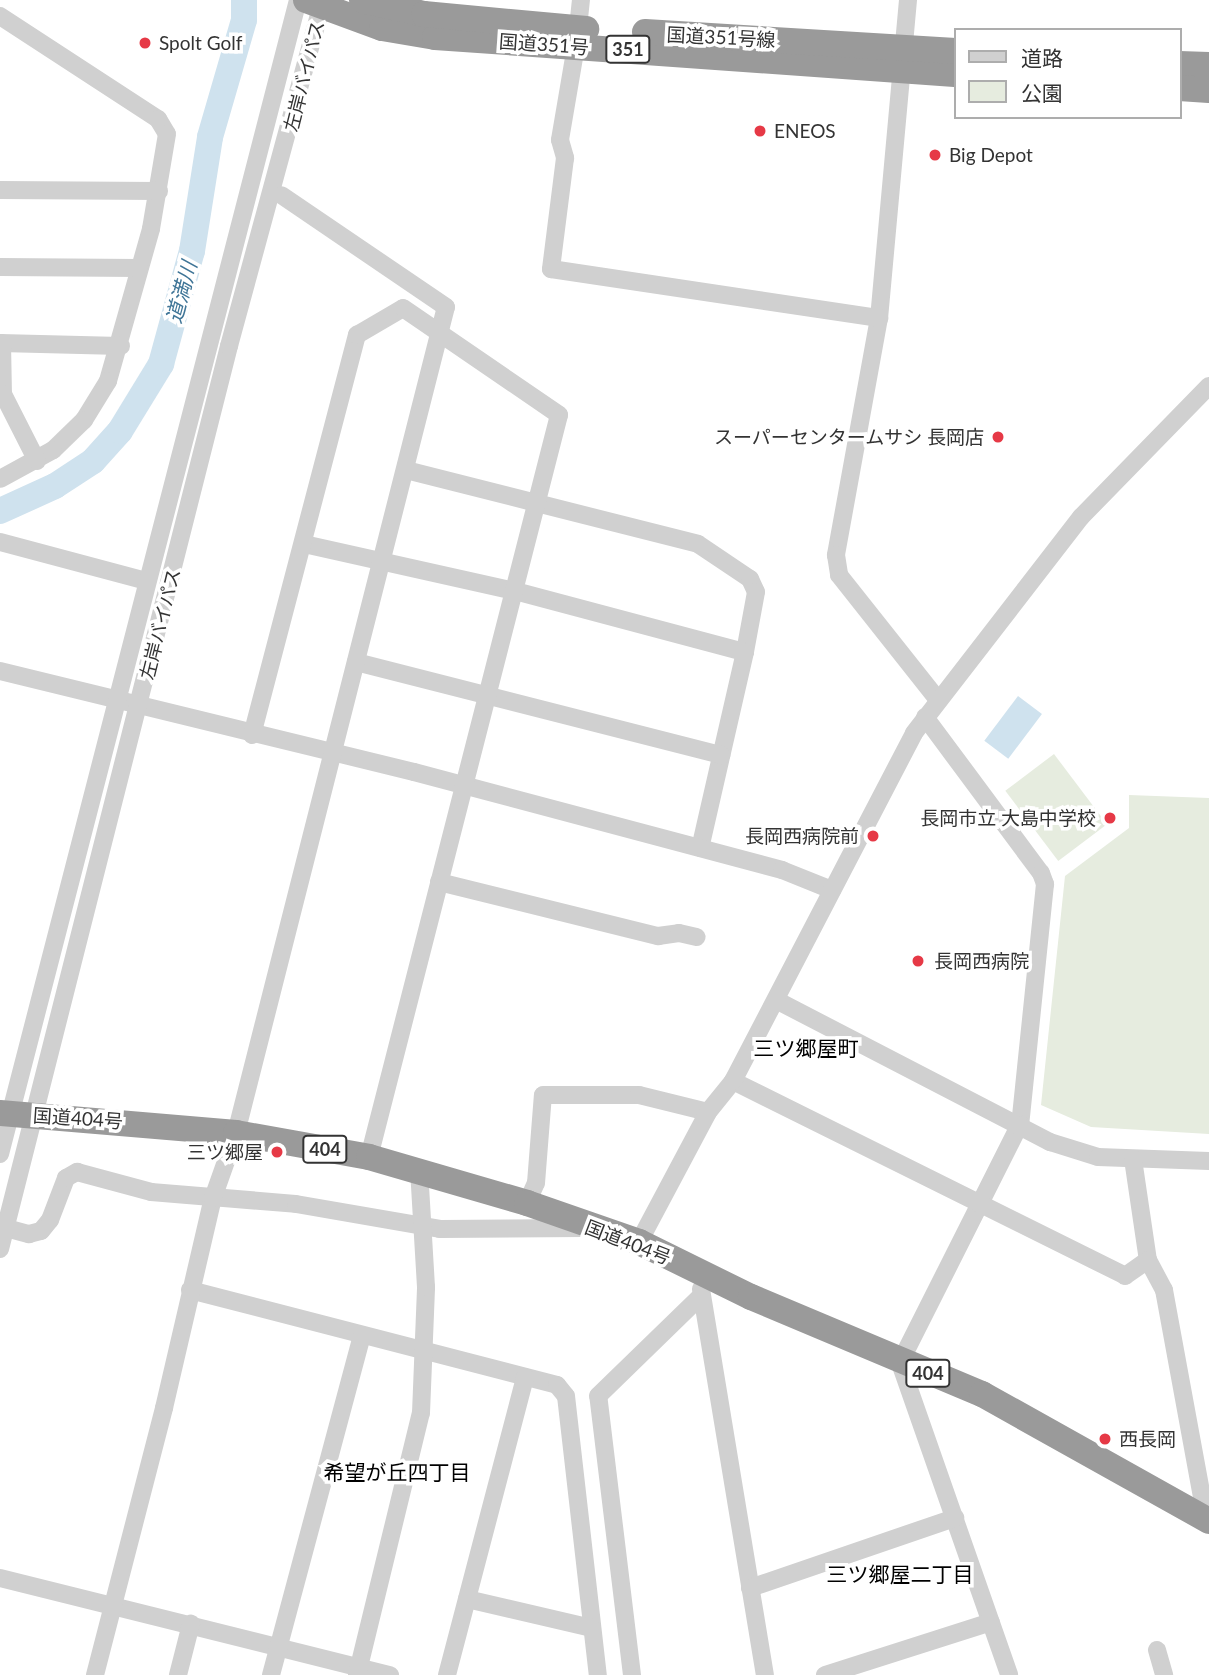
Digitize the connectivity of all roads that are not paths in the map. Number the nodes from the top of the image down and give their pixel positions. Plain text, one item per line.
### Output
1 (362, 0) edge
2 (580, 0) edge
3 (908, 0) edge
4 (312, 2) edge
5 (0, 16) edge
6 (577, 37) junction
7 (954, 51) edge
8 (900, 59) junction
9 (1181, 64) edge
10 (1209, 65) edge
11 (954, 74) edge
12 (1181, 88) edge
13 (1209, 90) edge
14 (0, 190) edge
15 (159, 191) junction
16 (281, 195) dead end
17 (0, 267) edge
18 (139, 268) junction
19 (879, 318) junction
20 (440, 335) junction
21 (1, 343) edge
22 (121, 346) junction
23 (1209, 386) edge
24 (37, 461) junction
25 (406, 470) junction
26 (0, 479) edge
27 (536, 504) junction
28 (0, 542) edge
29 (304, 544) junction
30 (381, 560) junction
31 (147, 581) junction
32 (515, 592) junction
33 (745, 652) junction
34 (356, 662) junction
35 (0, 671) edge
36 (488, 696) junction
37 (117, 700) junction
38 (938, 700) junction
39 (138, 707) junction
40 (925, 717) junction
41 (252, 735) junction
42 (332, 754) junction
43 (721, 755) junction
44 (463, 786) junction
45 (700, 848) junction
46 (439, 882) junction
47 (832, 890) junction
48 (697, 937) dead end
49 (776, 1000) junction
50 (733, 1081) junction
51 (709, 1112) junction
52 (14, 1114) edge
53 (1020, 1124) junction
54 (236, 1133) junction
55 (0, 1154) edge
56 (369, 1157) junction
57 (1133, 1159) junction
58 (1209, 1161) edge
59 (419, 1170) junction
60 (213, 1198) junction
61 (527, 1203) junction
62 (978, 1205) junction
63 (424, 1227) junction
64 (6, 1228) junction
65 (594, 1228) junction
66 (639, 1242) junction
67 (0, 1249) edge
68 (1148, 1260) junction
69 (701, 1284) junction
70 (190, 1290) junction
71 (362, 1335) junction
72 (426, 1350) junction
73 (900, 1363) junction
74 (525, 1377) junction
75 (955, 1518) junction
76 (1208, 1521) edge
77 (0, 1578) edge
78 (750, 1588) junction
79 (467, 1599) junction
80 (113, 1605) junction
81 (991, 1622) junction
82 (191, 1624) junction
83 (592, 1628) junction
84 (279, 1646) junction
85 (1157, 1650) dead end
86 (865, 1669) edge
87 (358, 1671) edge
88 (95, 1675) edge
89 (178, 1675) edge
90 (271, 1675) edge
91 (390, 1675) edge
92 (447, 1675) edge
93 (598, 1675) edge
94 (632, 1675) edge
95 (765, 1675) edge
96 (825, 1675) edge
97 (1009, 1675) edge
98 (1164, 1675) edge

1 - 6 highway, 351
2 - 6 street
3 - 8 street
4 - 6 highway, 国道351号 / 351
4 - 31 street, 左岸バイパス
4 - 39 street, 左岸バイパス
5 - 15 street
6 - 8 highway, 国道351号 / 351
6 - 19 street
7 - 8 highway, 351
8 - 11 highway, 国道351号 / 351
8 - 19 street
9 - 10 highway
12 - 13 highway
14 - 15 street
15 - 18 street
16 - 20 street
17 - 18 street
18 - 22 street
19 - 38 street
20 - 25 street
20 - 27 street
20 - 29 street
21 - 22 street
21 - 24 street
22 - 24 street
23 - 38 street
24 - 26 street
25 - 27 street
25 - 30 street
27 - 32 street
27 - 33 street
28 - 31 street
29 - 30 street
29 - 41 street
30 - 32 street
30 - 34 street
31 - 37 street, 左岸バイパス
32 - 33 street
32 - 36 street
33 - 43 street
34 - 36 street
34 - 42 street
35 - 37 street
36 - 43 street
36 - 44 street
37 - 39 street
37 - 52 street, 左岸バイパス
38 - 40 street
39 - 41 street
39 - 52 street, 左岸バイパス
40 - 47 street
40 - 53 street
41 - 42 street
42 - 44 street
42 - 54 street
43 - 45 street
44 - 45 street
44 - 46 street
45 - 47 street
46 - 48 street
46 - 56 street
47 - 49 street
49 - 50 street
49 - 53 street
50 - 51 street
50 - 62 street
51 - 61 street
51 - 66 street
52 - 54 highway, 国道404号 / 404
52 - 55 street, 左岸バイパス
52 - 64 street, 左岸バイパス
53 - 57 street
53 - 62 street
54 - 56 highway, 国道404号 / 404
54 - 60 street
56 - 59 highway, 国道404号 / 404
57 - 58 street
57 - 68 street
59 - 61 highway, 国道404号 / 404
59 - 63 street
60 - 63 street
60 - 64 street
60 - 70 street
61 - 65 highway, 国道404号 / 404
62 - 68 street
62 - 73 street
63 - 65 street
63 - 72 street
64 - 67 street, 左岸バイパス
65 - 66 highway, 国道404号 / 404
66 - 69 highway, 国道404号 / 404
68 - 76 street
69 - 73 highway, 国道404号 / 404
69 - 78 street
69 - 94 street
70 - 71 street
70 - 80 street
71 - 72 street
71 - 84 street
72 - 74 street
72 - 87 street
73 - 75 street
73 - 76 highway, 国道404号 / 404
74 - 79 street
74 - 83 street
75 - 78 street
75 - 81 street
77 - 80 street
78 - 95 street
79 - 83 street
79 - 92 street
80 - 82 street
80 - 88 street
81 - 86 street
81 - 97 street
82 - 84 street
82 - 89 street
83 - 93 street
84 - 87 street
84 - 90 street
85 - 98 street
86 - 96 street
87 - 91 street

